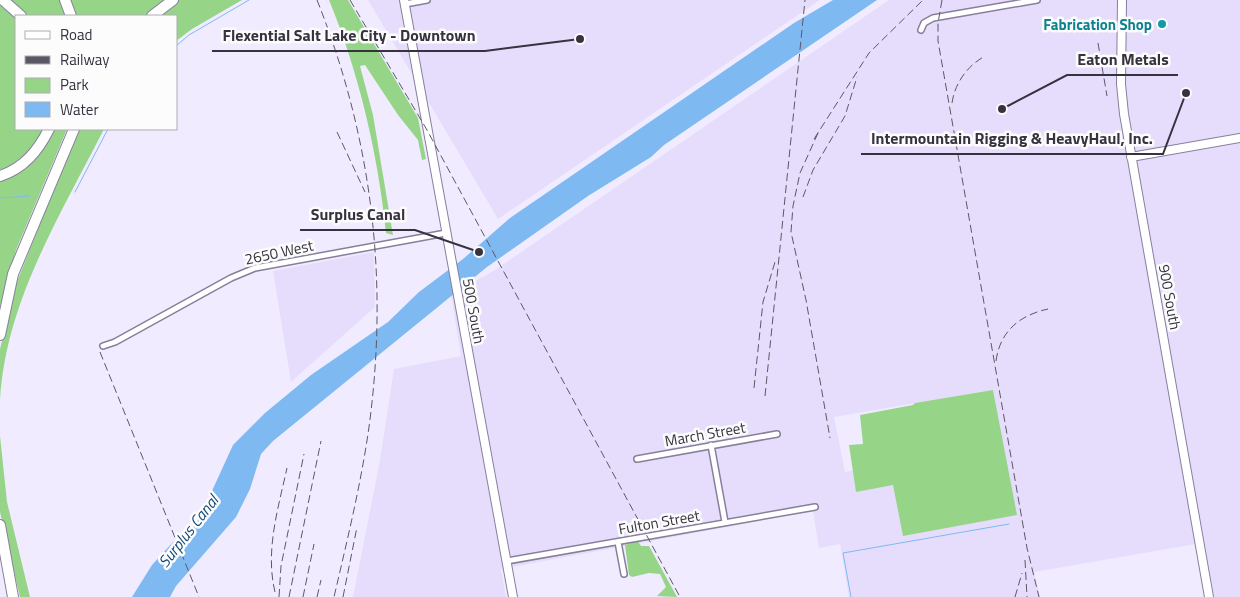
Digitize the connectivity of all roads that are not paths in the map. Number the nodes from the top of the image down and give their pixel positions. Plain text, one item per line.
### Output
1 (3, 0) edge
2 (65, 0) edge
3 (174, 0) edge
4 (427, 0) edge
5 (1037, 0) edge
6 (1122, 0) edge
7 (405, 2) edge
8 (20, 15) edge
9 (71, 15) edge
10 (153, 15) edge
11 (921, 30) dead end
12 (49, 130) edge
13 (73, 130) edge
14 (1240, 138) edge
15 (1131, 157) junction
16 (0, 176) edge
17 (446, 233) junction
18 (0, 335) edge
19 (103, 346) dead end
20 (777, 434) dead end
21 (712, 445) junction
22 (637, 459) dead end
23 (815, 507) dead end
24 (725, 522) junction
25 (0, 525) edge
26 (618, 542) junction
27 (0, 554) edge
28 (506, 562) junction
29 (624, 574) dead end
30 (12, 597) edge
31 (513, 597) edge
32 (1208, 597) edge

1 - 8 highway
2 - 9 highway
3 - 10 highway
4 - 7 street
5 - 11 street
6 - 15 street, 900 South
7 - 17 street, 500 South
12 - 16 highway
13 - 18 highway
14 - 15 street
15 - 32 street, 900 South
17 - 19 street, 2650 West
17 - 28 street, 500 South
20 - 21 street, March Street
21 - 22 street, March Street
21 - 24 street
23 - 24 street, Fulton Street
24 - 26 street, Fulton Street
25 - 30 highway
26 - 28 street, Fulton Street
26 - 29 street
27 - 30 highway
28 - 31 street, 500 South

